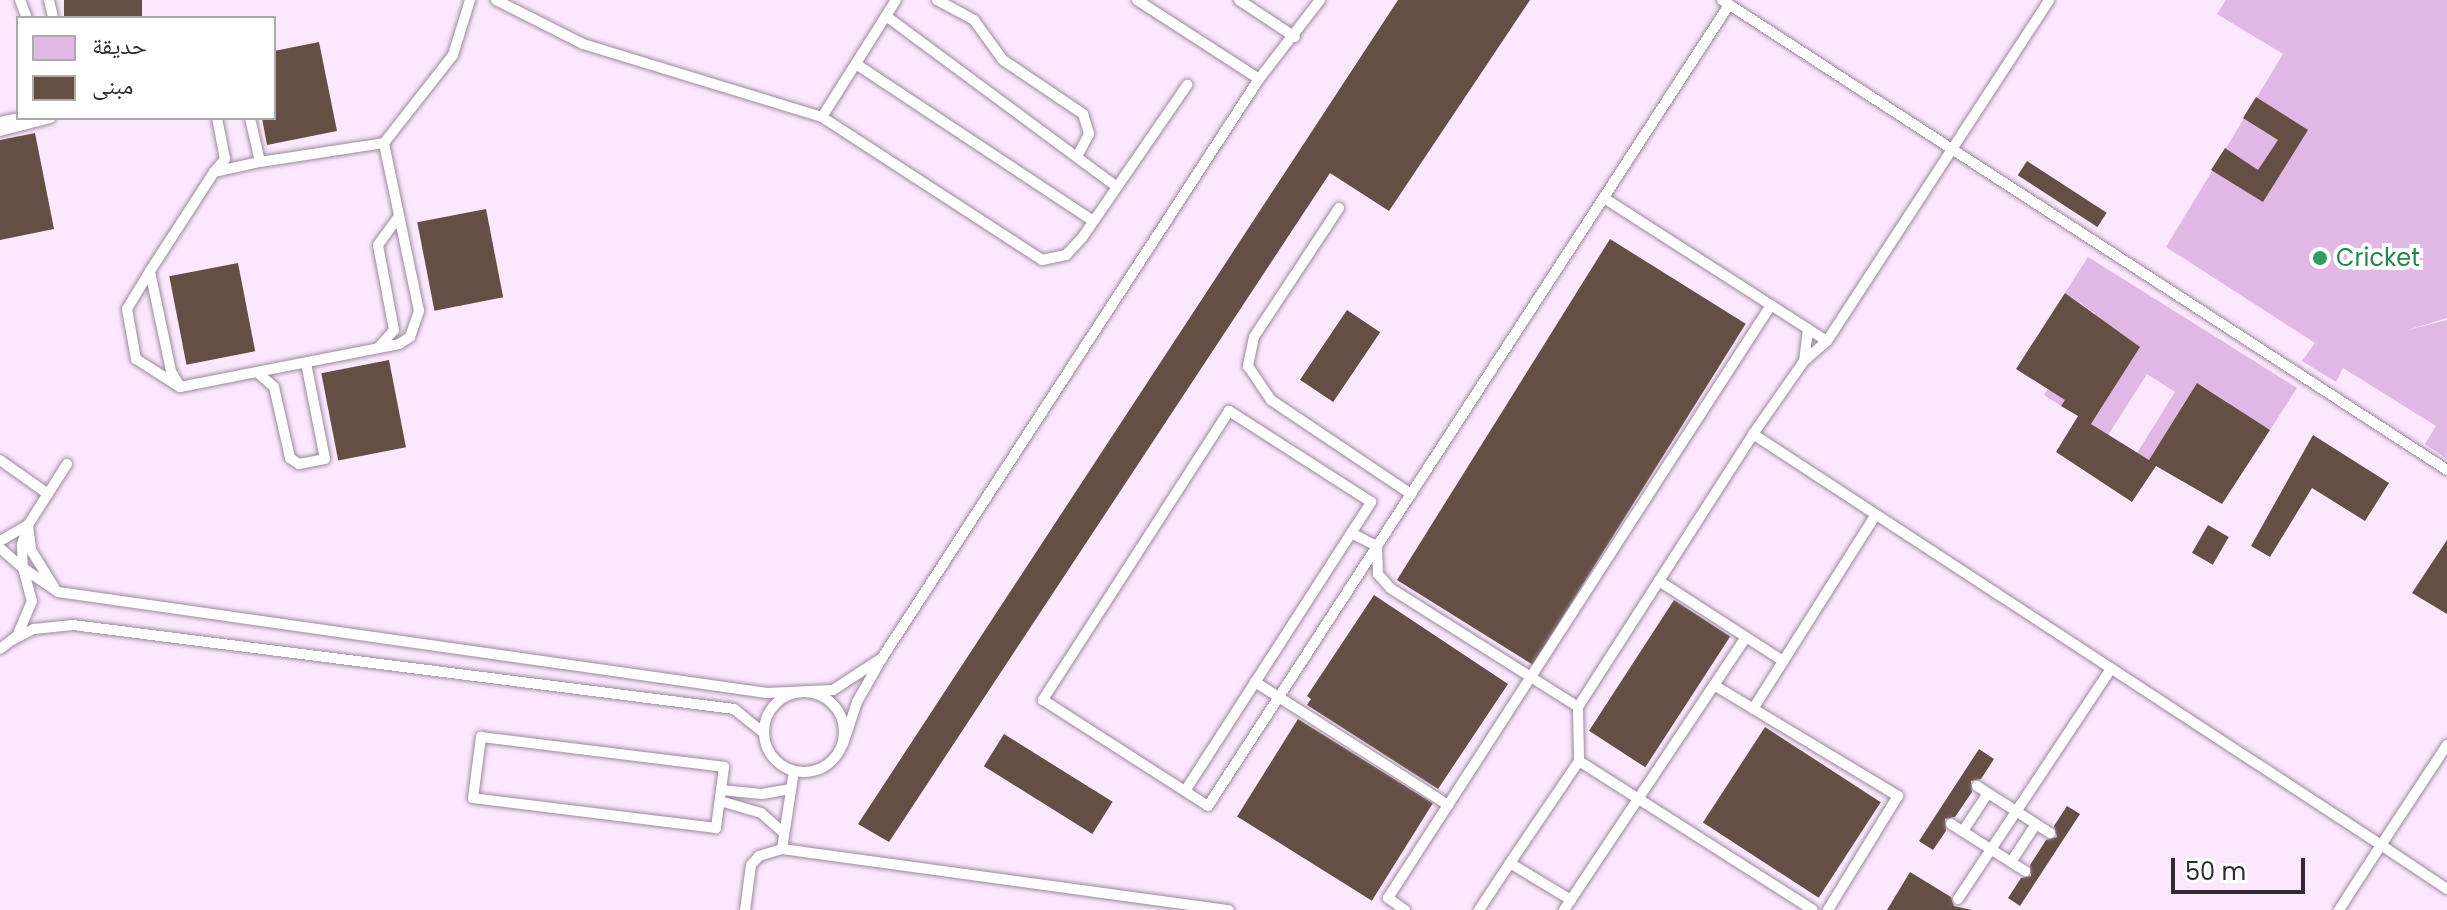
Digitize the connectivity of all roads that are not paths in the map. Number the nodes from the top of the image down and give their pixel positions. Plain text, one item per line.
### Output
1 (470, 0) edge
2 (496, 0) edge
3 (896, 0) edge
4 (937, 0) edge
5 (1137, 0) edge
6 (1239, 0) edge
7 (1320, 0) edge
8 (2049, 0) edge
9 (1726, 2) edge
10 (886, 16) junction
11 (1295, 37) junction
12 (856, 64) junction
13 (1259, 79) junction
14 (1187, 85) dead end
15 (822, 117) junction
16 (42, 120) edge
17 (217, 120) edge
18 (250, 120) edge
19 (0, 131) edge
20 (384, 143) junction
21 (1951, 151) junction
22 (1078, 155) junction
23 (260, 162) junction
24 (214, 172) junction
25 (1117, 187) junction
26 (1604, 198) junction
27 (1339, 208) dead end
28 (399, 216) junction
29 (1093, 221) junction
30 (150, 271) junction
31 (1771, 305) junction
32 (1808, 329) junction
33 (1827, 341) junction
34 (378, 348) junction
35 (1804, 361) junction
36 (306, 363) junction
37 (258, 373) junction
38 (180, 387) junction
39 (1753, 434) junction
40 (0, 460) edge
41 (67, 464) dead end
42 (2447, 470) edge
43 (48, 494) junction
44 (1411, 494) junction
45 (1875, 516) junction
46 (28, 525) junction
47 (1351, 533) junction
48 (0, 541) edge
49 (1377, 546) junction
50 (0, 548) edge
51 (23, 568) junction
52 (1659, 581) junction
53 (58, 592) junction
54 (1746, 637) junction
55 (12, 640) junction
56 (0, 649) edge
57 (882, 658) junction
58 (1783, 661) junction
59 (2109, 672) junction
60 (1531, 678) junction
61 (1255, 682) junction
62 (1714, 685) junction
63 (804, 691) junction
64 (1279, 697) junction
65 (1578, 707) junction
66 (1753, 709) junction
67 (764, 733) junction
68 (843, 744) junction
69 (2447, 745) edge
70 (1579, 761) junction
71 (794, 771) junction
72 (1977, 786) dead end
73 (791, 789) junction
74 (1185, 791) junction
75 (1988, 793) junction
76 (720, 796) junction
77 (1638, 799) junction
78 (1448, 805) junction
79 (2016, 811) junction
80 (1951, 824) dead end
81 (2036, 824) junction
82 (1963, 831) junction
83 (784, 833) junction
84 (2050, 833) dead end
85 (2381, 845) junction
86 (782, 849) junction
87 (1991, 849) junction
88 (2011, 862) junction
89 (1510, 863) junction
90 (2025, 871) dead end
91 (2447, 889) edge
92 (1958, 899) dead end
93 (1571, 900) junction
94 (745, 910) edge
95 (1229, 910) edge
96 (1405, 910) edge
97 (1479, 910) edge
98 (1564, 910) edge
99 (1813, 910) edge
100 (1828, 910) edge
101 (2339, 910) edge

1 - 20 lane
2 - 15 lane
3 - 10 lane
4 - 22 lane
5 - 13 lane
6 - 11 lane
7 - 11 lane
8 - 21 lane
9 - 21 lane
9 - 26 lane
10 - 12 lane
10 - 22 lane
11 - 13 lane
12 - 15 lane
12 - 29 lane
13 - 57 lane
14 - 25 lane
15 - 29 lane
16 - 19 lane
17 - 24 lane
18 - 23 lane
20 - 23 lane
20 - 28 lane
21 - 33 lane
21 - 42 lane
22 - 25 lane
23 - 24 lane
24 - 30 lane
25 - 29 lane
26 - 31 lane
26 - 44 lane
27 - 44 lane
28 - 34 lane
28 - 34 lane
30 - 38 lane
30 - 38 lane
31 - 32 lane
31 - 60 lane
32 - 33 lane
32 - 35 lane
33 - 35 lane
34 - 36 lane
35 - 39 lane
36 - 37 lane
36 - 37 lane
37 - 38 lane
39 - 45 lane
39 - 52 lane
40 - 43 lane
41 - 43 lane
43 - 46 lane
44 - 49 lane
45 - 58 lane
45 - 59 lane
46 - 48 lane
46 - 51 lane
46 - 53 lane
47 - 49 lane
47 - 61 lane
47 - 74 lane
49 - 60 lane
49 - 64 lane
50 - 51 lane
51 - 53 lane
51 - 55 lane
52 - 54 lane
52 - 65 lane
53 - 63 lane
54 - 58 lane
54 - 62 lane
55 - 56 lane
55 - 67 lane
57 - 63 lane
57 - 68 lane
58 - 66 lane
59 - 79 lane
59 - 85 lane
60 - 65 lane
60 - 78 lane
61 - 64 lane
61 - 74 lane
62 - 66 lane
62 - 77 lane
63 - 67 lane
63 - 68 lane
64 - 74 lane
64 - 78 lane
65 - 70 lane
66 - 100 lane
67 - 71 lane
68 - 71 lane
69 - 85 lane
70 - 77 lane
70 - 89 lane
71 - 73 lane
72 - 75 lane
73 - 76 lane
73 - 83 lane
75 - 79 lane
75 - 82 lane
76 - 76 lane
76 - 83 lane
77 - 93 lane
77 - 99 lane
78 - 96 lane
79 - 81 lane
79 - 87 lane
80 - 82 lane
81 - 84 lane
81 - 88 lane
82 - 87 lane
83 - 86 lane
85 - 91 lane
85 - 101 lane
86 - 94 lane
86 - 95 lane
87 - 88 lane
87 - 92 lane
88 - 90 lane
89 - 93 lane
89 - 97 lane
93 - 98 lane

